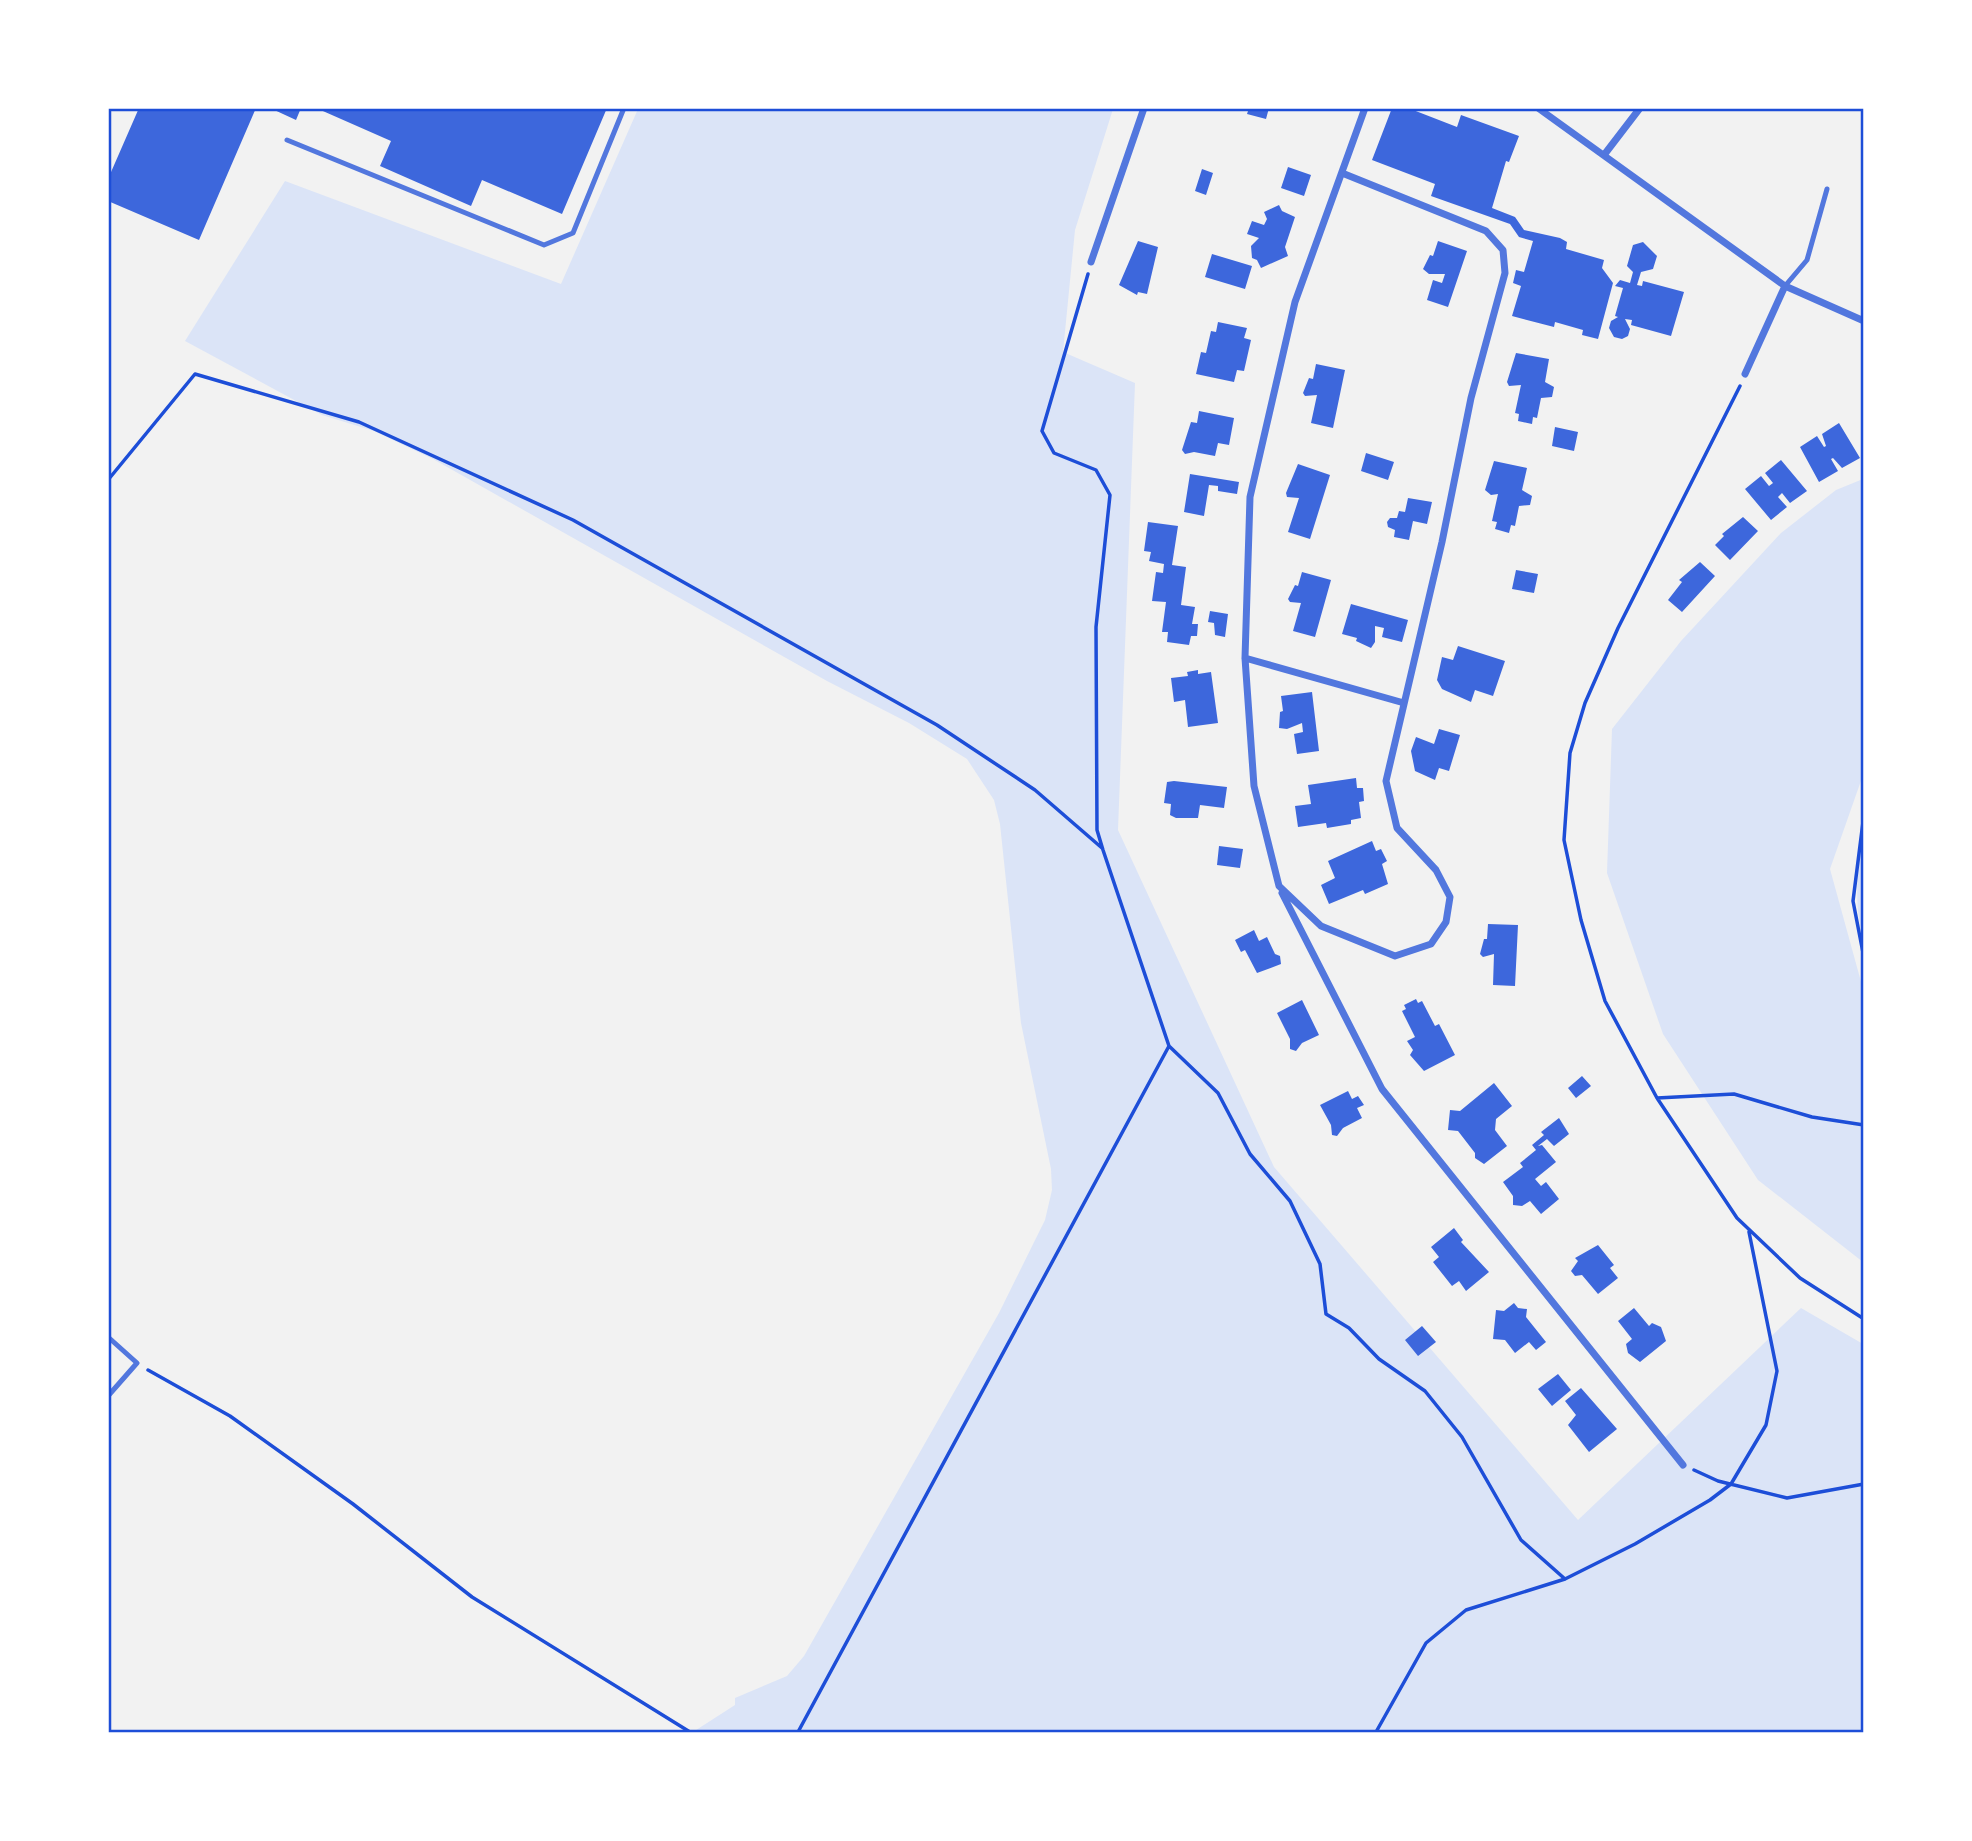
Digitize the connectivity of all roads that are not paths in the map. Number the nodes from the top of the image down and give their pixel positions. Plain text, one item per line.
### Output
1 (624, 108) edge
2 (1144, 108) edge
3 (1365, 108) edge
4 (1538, 108) edge
5 (1640, 108) edge
6 (287, 140) dead end
7 (1604, 155) junction
8 (1342, 173) junction
9 (1827, 189) dead end
10 (1091, 262) road end
11 (1785, 286) junction
12 (1864, 321) edge
13 (1745, 374) road end
14 (1245, 658) junction
15 (1404, 702) junction
16 (1279, 886) junction
17 (108, 1337) edge
18 (108, 1396) edge
19 (1683, 1465) road end

1 - 6 lane
2 - 10 street
3 - 8 street
4 - 7 street
5 - 7 street
7 - 11 street
8 - 14 street
8 - 15 street
9 - 11 lane
11 - 12 street
11 - 13 street
14 - 15 street
14 - 16 street
15 - 16 street
16 - 19 street
17 - 18 lane

